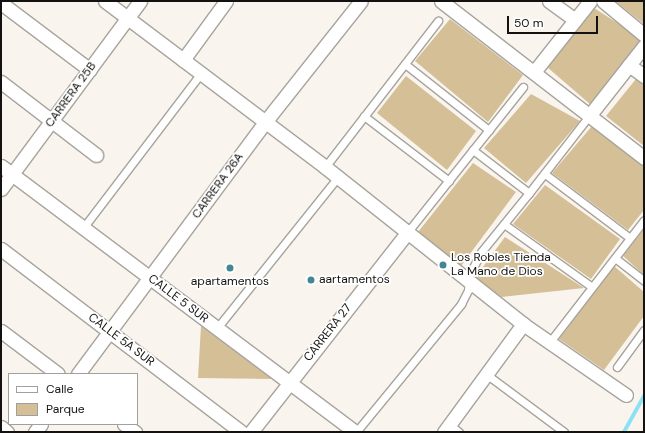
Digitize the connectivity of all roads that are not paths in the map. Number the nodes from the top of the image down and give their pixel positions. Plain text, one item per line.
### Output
1 (105, 1) edge
2 (140, 1) edge
3 (226, 1) edge
4 (361, 1) edge
5 (441, 1) edge
6 (549, 1) edge
7 (590, 1) edge
8 (603, 1) edge
9 (1, 3) edge
10 (459, 6) edge
11 (127, 18) junction
12 (575, 20) junction
13 (438, 21) dead end
14 (644, 35) edge
15 (644, 46) edge
16 (183, 60) junction
17 (405, 64) junction
18 (629, 65) junction
19 (90, 70) junction
20 (534, 72) junction
21 (201, 73) junction
22 (644, 76) edge
23 (1, 82) edge
24 (523, 87) dead end
25 (364, 116) junction
26 (589, 116) junction
27 (53, 122) junction
28 (265, 122) junction
29 (489, 130) junction
30 (473, 150) junction
31 (96, 155) dead end
32 (644, 158) edge
33 (1, 166) edge
34 (325, 167) junction
35 (545, 174) junction
36 (12, 175) junction
37 (338, 177) junction
38 (449, 181) junction
39 (1, 189) edge
40 (529, 193) junction
41 (644, 220) edge
42 (504, 224) junction
43 (83, 228) junction
44 (406, 234) junction
45 (630, 238) junction
46 (1, 249) edge
47 (615, 258) junction
48 (151, 279) junction
49 (644, 281) edge
50 (468, 282) junction
51 (592, 287) junction
52 (523, 324) junction
53 (217, 328) junction
54 (644, 330) edge
55 (1, 331) edge
56 (110, 331) junction
57 (549, 343) junction
58 (617, 367) dead end
59 (57, 373) edge
60 (79, 373) edge
61 (486, 374) junction
62 (289, 382) junction
63 (626, 395) dead end
64 (125, 425) edge
65 (1, 427) edge
66 (451, 430) edge
67 (7, 432) edge
68 (135, 432) edge
69 (241, 432) edge
70 (251, 432) edge
71 (356, 432) edge
72 (564, 432) edge

1 - 11 street
2 - 11 street, CARRERA 25B
3 - 16 street
4 - 28 street, CARRERA 26A
5 - 10 street
6 - 12 street
7 - 12 street
8 - 14 street
9 - 19 street
10 - 20 street
11 - 16 street
11 - 19 street, CARRERA 25B
12 - 20 street
13 - 17 lane
15 - 18 street
16 - 21 street
17 - 25 lane
17 - 29 lane
18 - 22 street
18 - 26 street
19 - 27 street, CARRERA 25B
20 - 26 street
21 - 28 street
21 - 43 lane
23 - 27 street
24 - 29 lane
25 - 34 lane
25 - 38 lane
26 - 32 street
26 - 35 lane
27 - 31 street
27 - 36 street, CARRERA 25B
28 - 34 street
28 - 48 street, CARRERA 26A
29 - 30 lane
30 - 38 lane
30 - 40 lane
33 - 36 street, CALLE 5 SUR
34 - 37 street
35 - 40 lane
35 - 45 lane
36 - 39 street, CARRERA 25B
36 - 43 street, CALLE 5 SUR
37 - 44 street
37 - 53 lane
38 - 44 lane
40 - 42 lane
41 - 45 lane
42 - 50 lane
42 - 51 lane
43 - 48 street, CALLE 5 SUR
44 - 50 street
44 - 62 street, CARRERA 27
45 - 47 lane
46 - 56 street, CALLE 5A SUR
47 - 49 lane
47 - 51 lane
48 - 53 street, CALLE 5 SUR
48 - 56 street, CARRERA 26A
50 - 52 street
50 - 71 lane
51 - 57 lane
52 - 57 street
52 - 61 street
53 - 62 street, CALLE 5 SUR
54 - 58 lane
55 - 59 street
56 - 60 street, CARRERA 26A
56 - 69 street, CALLE 5A SUR
57 - 63 street
61 - 66 street
61 - 72 lane
62 - 70 street, CARRERA 27
62 - 71 street, CALLE 5 SUR
64 - 68 street
65 - 67 street

